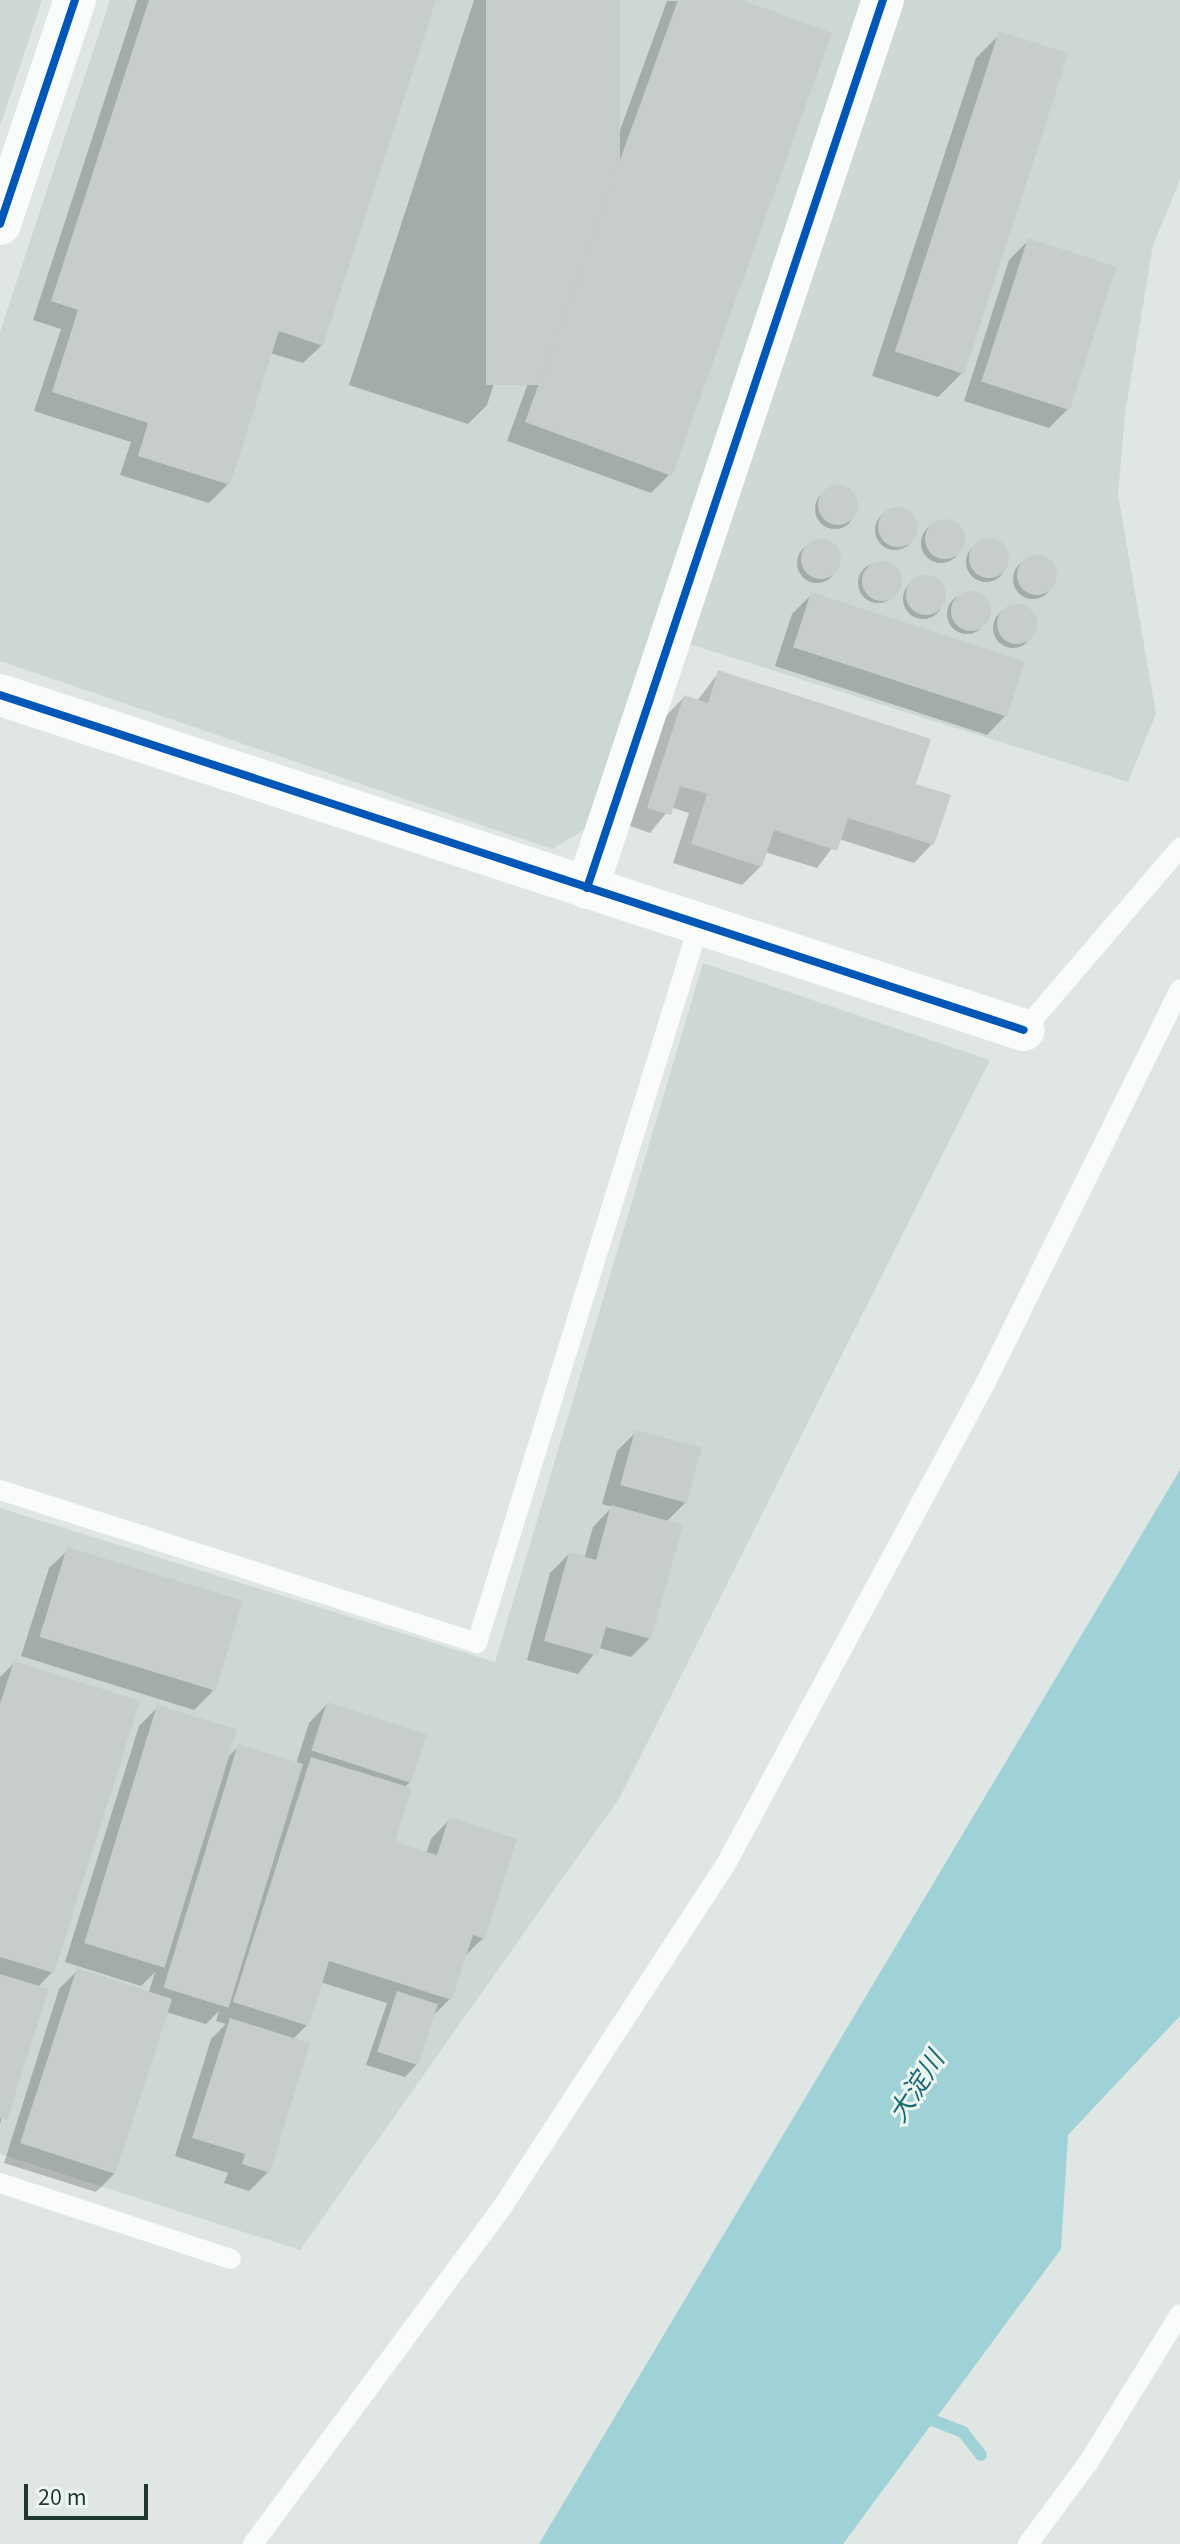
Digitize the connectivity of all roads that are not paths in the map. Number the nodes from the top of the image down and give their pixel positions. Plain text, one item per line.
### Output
1 (75, 0) edge
2 (883, 0) edge
3 (0, 224) edge
4 (0, 695) edge
5 (1180, 848) edge
6 (587, 888) junction
7 (699, 924) junction
8 (1180, 990) edge
9 (1024, 1030) joint
10 (0, 1490) edge
11 (0, 2183) edge
12 (231, 2259) dead end
13 (1180, 2314) edge
14 (253, 2544) edge
15 (1028, 2544) edge

1 - 3 street
2 - 6 street
4 - 6 street
5 - 9 lane
6 - 7 street
7 - 9 street
7 - 10 lane
8 - 14 lane
11 - 12 lane
13 - 15 lane

